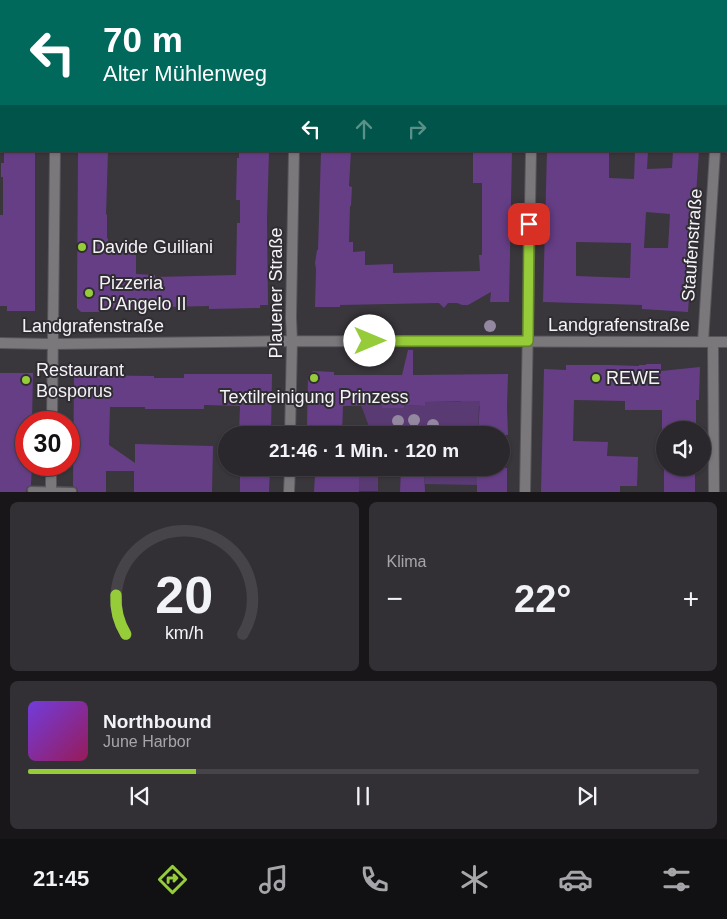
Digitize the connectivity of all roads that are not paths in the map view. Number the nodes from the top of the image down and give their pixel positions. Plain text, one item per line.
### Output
1 (55, 152) edge
2 (294, 152) edge
3 (531, 152) edge
4 (714, 152) edge
5 (292, 340) junction
6 (528, 341) junction
7 (708, 342) junction
8 (727, 342) edge
9 (0, 343) edge
10 (52, 344) junction
11 (52, 411) edge
12 (290, 426) edge
13 (51, 476) edge
14 (290, 476) edge
15 (31, 490) dead end
16 (51, 491) edge
17 (73, 491) edge
18 (289, 492) edge
19 (525, 492) edge
20 (714, 492) edge

1 - 10 street
2 - 5 street, Plauener Straße
3 - 6 street
4 - 7 street, Staufenstraße
5 - 6 street, Landgrafenstraße
5 - 10 street, Landgrafenstraße
5 - 12 street, Plauener Straße
6 - 7 street, Landgrafenstraße
6 - 19 street
7 - 8 street, Landgrafenstraße
7 - 20 street, Staufenstraße
9 - 10 street, Landgrafenstraße
10 - 11 street
13 - 16 street
14 - 18 street
15 - 16 lane
16 - 17 lane

